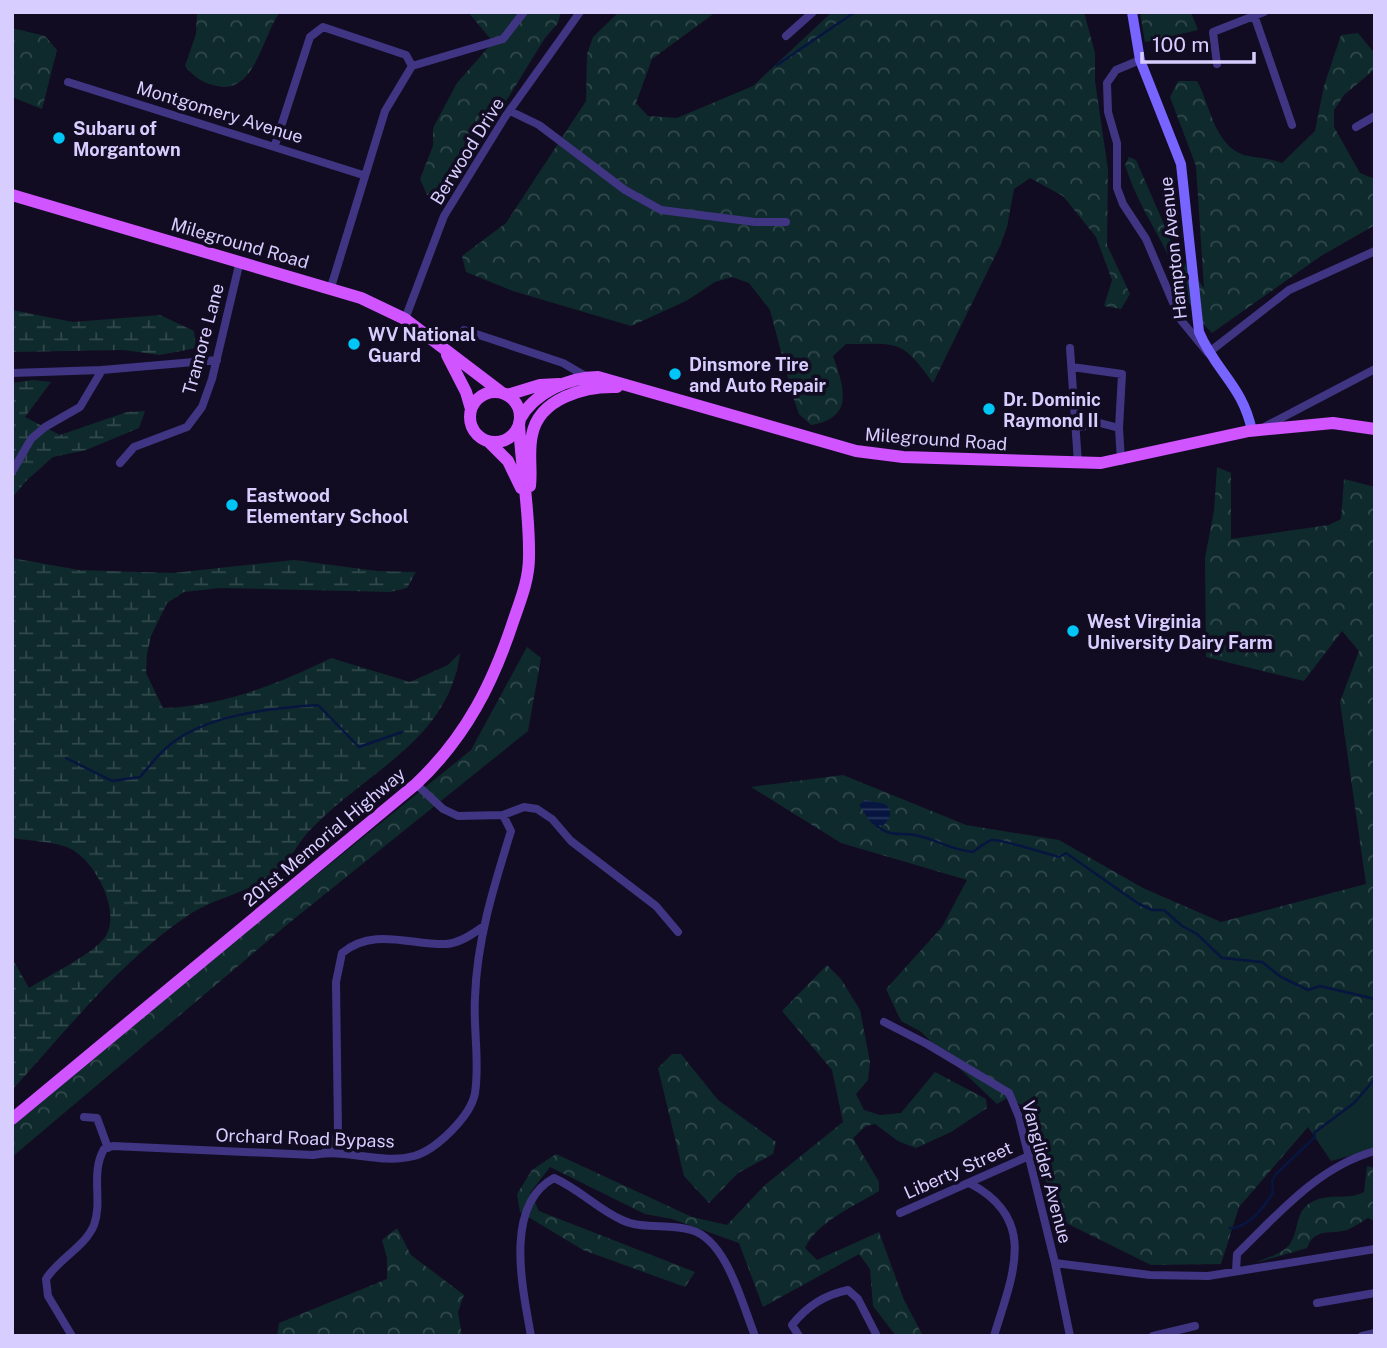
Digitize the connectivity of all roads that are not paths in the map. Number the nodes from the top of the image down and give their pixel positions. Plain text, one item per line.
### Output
1 (524, 12) edge
2 (580, 12) edge
3 (813, 12) edge
4 (1132, 12) edge
5 (1264, 12) edge
6 (1254, 14) edge
7 (786, 36) dead end
8 (1140, 60) junction
9 (1217, 64) dead end
10 (412, 66) junction
11 (68, 82) dead end
12 (510, 111) junction
13 (1375, 116) edge
14 (1292, 125) dead end
15 (1356, 127) dead end
16 (275, 145) junction
17 (363, 174) junction
18 (12, 195) edge
19 (786, 222) dead end
20 (1375, 251) edge
21 (240, 261) junction
22 (331, 287) junction
23 (405, 319) junction
24 (464, 330) dead end
25 (1070, 348) dead end
26 (445, 352) junction
27 (1208, 353) junction
28 (217, 360) junction
29 (1072, 367) junction
30 (1375, 369) edge
31 (102, 370) junction
32 (12, 373) edge
33 (587, 377) junction
34 (563, 384) junction
35 (643, 388) junction
36 (504, 393) junction
37 (471, 409) junction
38 (519, 421) junction
39 (1075, 428) junction
40 (1119, 428) junction
41 (1375, 429) edge
42 (1252, 431) junction
43 (487, 441) junction
44 (1121, 461) junction
45 (120, 463) dead end
46 (1078, 463) junction
47 (12, 472) edge
48 (527, 500) junction
49 (416, 784) junction
50 (503, 815) junction
51 (481, 928) junction
52 (678, 932) dead end
53 (884, 1022) dead end
54 (84, 1117) dead end
55 (12, 1119) edge
56 (108, 1147) junction
57 (1375, 1151) edge
58 (325, 1152) junction
59 (1029, 1156) junction
60 (971, 1184) junction
61 (900, 1213) dead end
62 (1375, 1249) edge
63 (1055, 1263) junction
64 (1236, 1271) junction
65 (1375, 1293) edge
66 (1317, 1303) dead end
67 (1195, 1326) dead end
68 (1375, 1333) edge
69 (72, 1336) edge
70 (531, 1336) edge
71 (755, 1336) edge
72 (799, 1336) edge
73 (877, 1336) edge
74 (994, 1336) edge
75 (1070, 1336) edge
76 (1153, 1336) edge
77 (1362, 1336) edge

1 - 10 street
2 - 12 street, Berwood Drive
3 - 7 street
4 - 8 street, Hampton Avenue
5 - 6 street
6 - 9 street
6 - 14 street
8 - 27 street, Hampton Avenue
8 - 27 street
10 - 16 street
10 - 17 street
11 - 16 street, Montgomery Avenue
12 - 19 street
12 - 23 street, Berwood Drive
13 - 15 street
16 - 17 street, Montgomery Avenue
17 - 22 street
18 - 21 main road, Mileground Road
20 - 27 street
21 - 22 main road, Mileground Road
21 - 28 street, Tramore Lane
22 - 23 main road, Mileground Road
23 - 26 main road, Mileground Road
24 - 33 street, Mileground Road
25 - 29 street
26 - 36 main road, Mileground Road
26 - 37 main road, Mileground Road
27 - 42 street, Hampton Avenue
28 - 31 street
28 - 45 street, Tramore Lane
29 - 39 street
29 - 40 street
30 - 42 street
31 - 32 street
31 - 47 street
33 - 34 main road, Mileground Road
33 - 35 main road, Mileground Road
34 - 36 main road, Mileground Road
34 - 38 main road, Mileground Road
35 - 46 main road, Mileground Road
35 - 48 main road
36 - 37 main road
36 - 38 main road
37 - 43 main road
38 - 43 main road
38 - 48 main road, 201st Memorial Highway
39 - 40 street
39 - 46 street
40 - 44 street
41 - 42 main road, Mileground Road
42 - 44 main road, Mileground Road
43 - 48 main road, 201st Memorial Highway
44 - 46 main road, Mileground Road
48 - 49 main road, 201st Memorial Highway
49 - 50 street
49 - 55 main road, 201st Memorial Highway
50 - 51 street, Orchard Road Bypass
50 - 52 street
51 - 58 street, Orchard Road Bypass
51 - 58 street
53 - 59 street, Vanglider Avenue
54 - 56 street
56 - 58 street, Orchard Road Bypass
56 - 69 street
57 - 64 street
59 - 60 street, Liberty Street
59 - 63 street, Vanglider Avenue
60 - 61 street, Liberty Street
60 - 74 street
62 - 64 street
63 - 64 street, Vanglider Avenue
63 - 75 street
65 - 66 street
67 - 76 street
68 - 77 street
70 - 71 street
72 - 73 street

